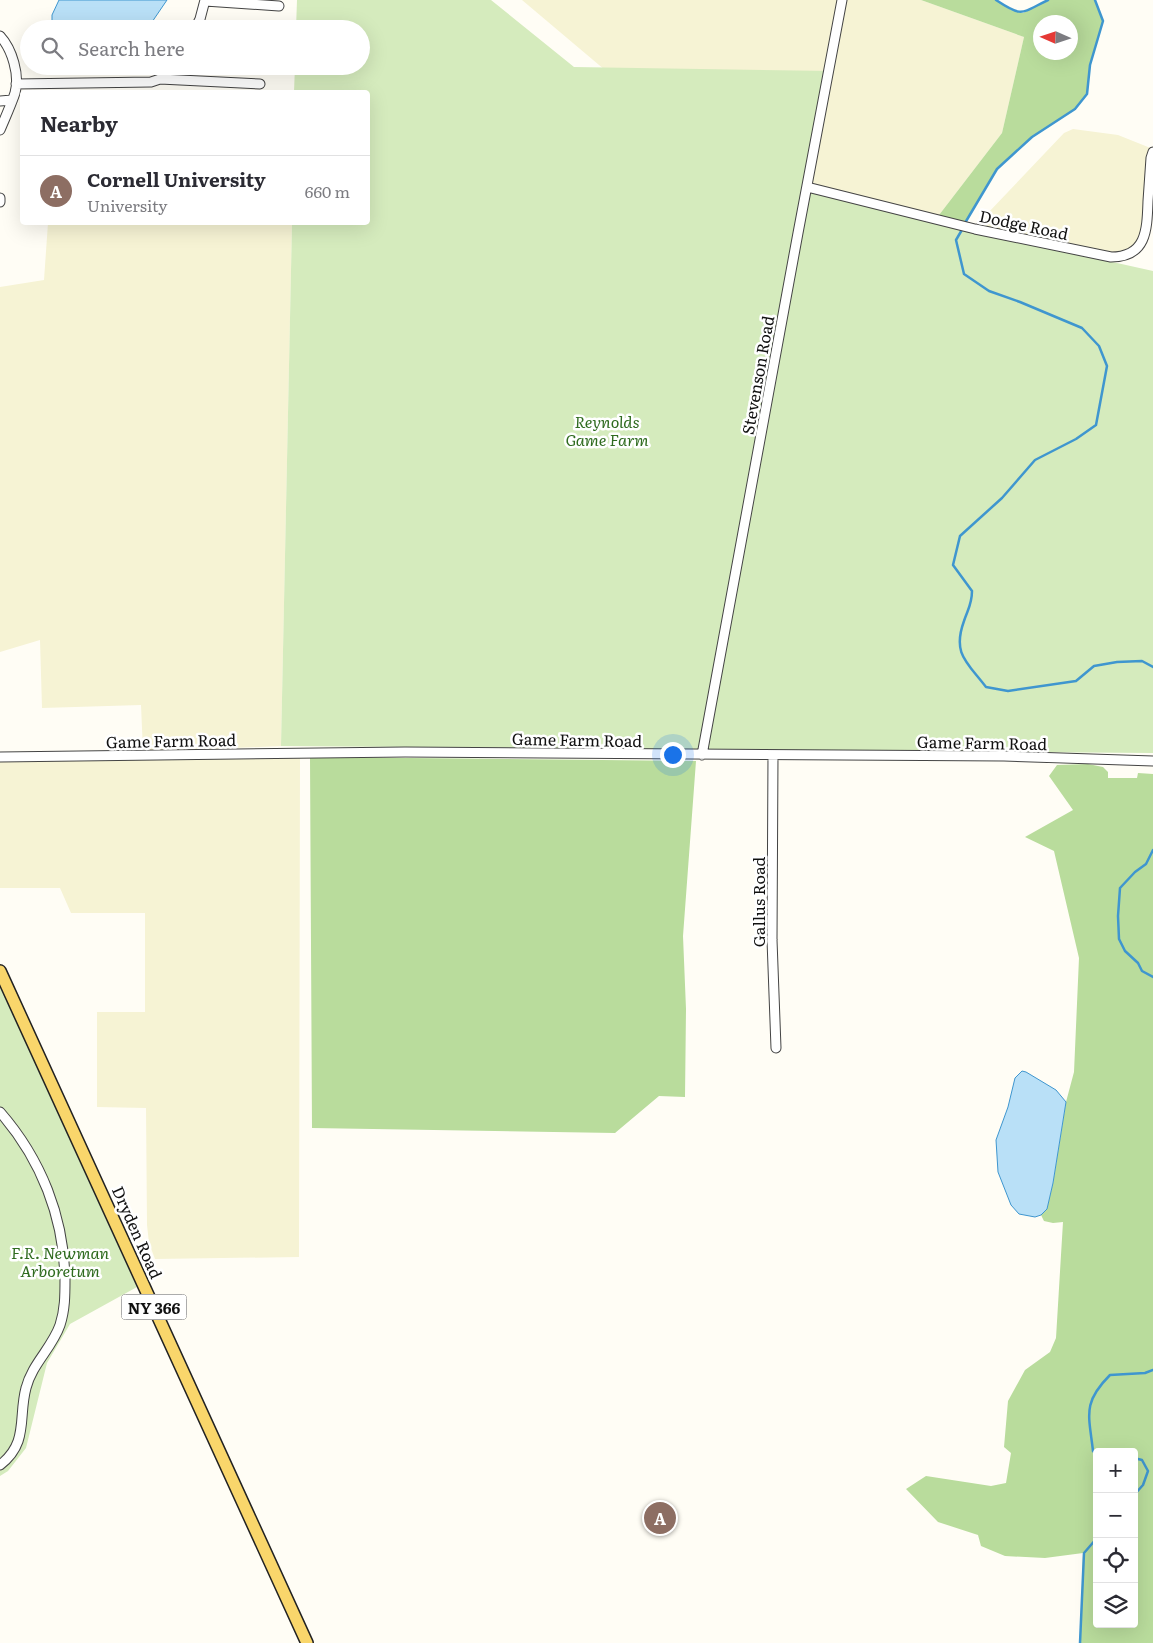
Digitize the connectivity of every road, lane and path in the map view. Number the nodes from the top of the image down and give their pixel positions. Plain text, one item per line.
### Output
1 (205, 0) edge
2 (842, 0) edge
3 (279, 6) dead end
4 (200, 20) edge
5 (0, 36) edge
6 (163, 75) edge
7 (160, 79) junction
8 (16, 84) junction
9 (260, 84) dead end
10 (12, 100) junction
11 (0, 101) edge
12 (0, 130) edge
13 (1153, 152) edge
14 (807, 188) junction
15 (0, 198) edge
16 (0, 202) edge
17 (702, 755) junction
18 (773, 755) junction
19 (0, 757) edge
20 (1153, 760) edge
21 (0, 971) edge
22 (776, 1048) dead end
23 (0, 1112) edge
24 (0, 1465) edge
25 (307, 1643) edge

1 - 3 street
1 - 4 street
2 - 14 street, Stevenson Road
5 - 8 street
6 - 7 street
7 - 8 street
7 - 9 street
8 - 10 street
10 - 11 street
10 - 12 street
13 - 14 street, Dodge Road
14 - 17 street, Stevenson Road
15 - 16 street
17 - 18 street, Game Farm Road
17 - 19 street, Game Farm Road
18 - 20 street, Game Farm Road
18 - 22 street, Gallus Road
21 - 25 main road, Dryden Road / NY 366
23 - 24 street

